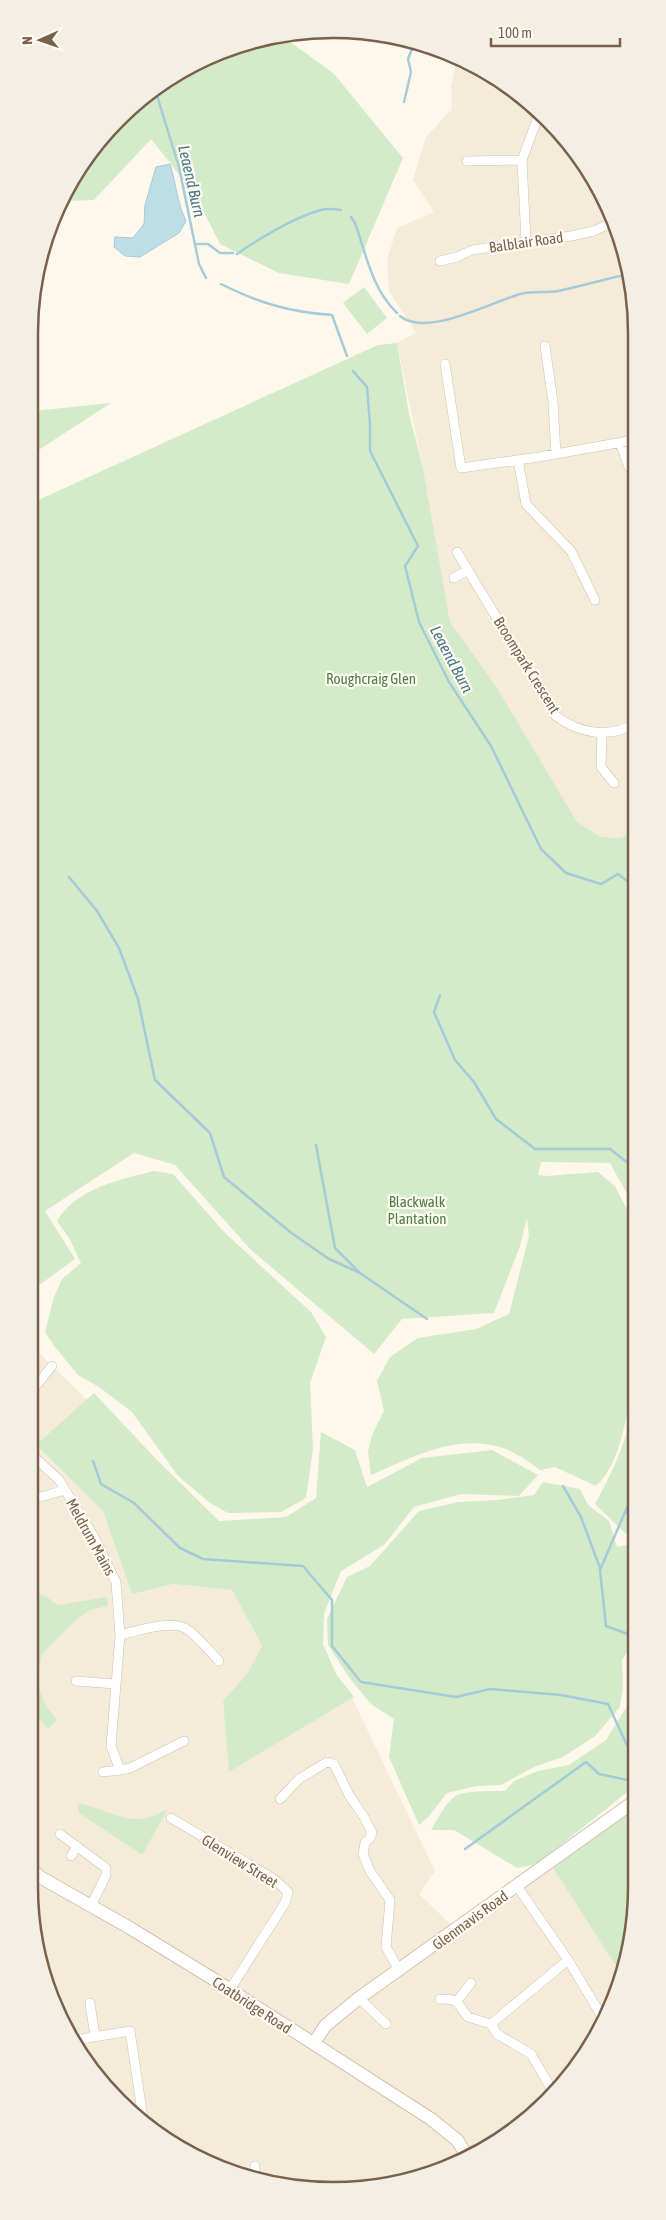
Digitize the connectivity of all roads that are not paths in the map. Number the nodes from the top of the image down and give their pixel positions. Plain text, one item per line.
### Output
1 (537, 119) edge
2 (522, 160) junction
3 (467, 161) dead end
4 (608, 224) edge
5 (526, 241) junction
6 (440, 261) dead end
7 (545, 346) dead end
8 (445, 364) dead end
9 (628, 441) edge
10 (620, 442) junction
11 (556, 454) junction
12 (518, 460) junction
13 (628, 465) edge
14 (457, 552) dead end
15 (468, 570) junction
16 (454, 578) dead end
17 (595, 600) dead end
18 (628, 726) edge
19 (602, 733) junction
20 (614, 783) dead end
21 (52, 1366) dead end
22 (38, 1383) edge
23 (38, 1460) edge
24 (65, 1490) junction
25 (38, 1498) edge
26 (120, 1635) junction
27 (219, 1661) dead end
28 (76, 1681) dead end
29 (115, 1684) junction
30 (184, 1741) dead end
31 (120, 1770) junction
32 (103, 1772) dead end
33 (280, 1799) dead end
34 (628, 1806) edge
35 (171, 1818) dead end
36 (60, 1834) dead end
37 (77, 1846) junction
38 (70, 1856) dead end
39 (38, 1875) edge
40 (517, 1886) junction
41 (91, 1906) junction
42 (568, 1960) junction
43 (400, 1970) junction
44 (471, 1983) dead end
45 (229, 1991) junction
46 (359, 1998) junction
47 (440, 1999) dead end
48 (458, 2001) junction
49 (90, 2003) dead end
50 (600, 2013) edge
51 (386, 2024) dead end
52 (491, 2024) junction
53 (96, 2036) junction
54 (80, 2039) edge
55 (314, 2043) junction
56 (550, 2087) edge
57 (142, 2112) edge
58 (465, 2152) edge

1 - 2 street
2 - 3 street
2 - 5 street
4 - 5 street, Balblair Road
5 - 6 street, Balblair Road
7 - 11 street
8 - 12 street
9 - 10 street
10 - 11 street
10 - 13 street
11 - 12 street
12 - 17 street
14 - 15 street, Broompark Crescent
15 - 16 street
15 - 19 street, Broompark Crescent
18 - 19 street, Broompark Crescent
19 - 20 street
21 - 22 street
23 - 24 street, Meldrum Mains
24 - 25 street
24 - 26 street, Meldrum Mains
26 - 27 street
26 - 29 street, Meldrum Mains
28 - 29 street
29 - 31 street, Meldrum Mains
30 - 31 street
31 - 32 street
33 - 43 street
34 - 40 main road, Glenmavis Road
35 - 45 street, Glenview Street
36 - 37 street
37 - 38 street
37 - 41 street
39 - 41 main road, Coatbridge Road
40 - 42 street
40 - 43 main road, Glenmavis Road
41 - 45 main road, Coatbridge Road
42 - 50 street
42 - 52 street
43 - 46 main road, Glenmavis Road
44 - 48 street
45 - 55 main road, Coatbridge Road
46 - 51 street
46 - 55 main road, Glenmavis Road
47 - 48 street
48 - 52 street
49 - 53 street
52 - 56 street
53 - 54 street
53 - 57 street
55 - 58 main road, Coatbridge Road

